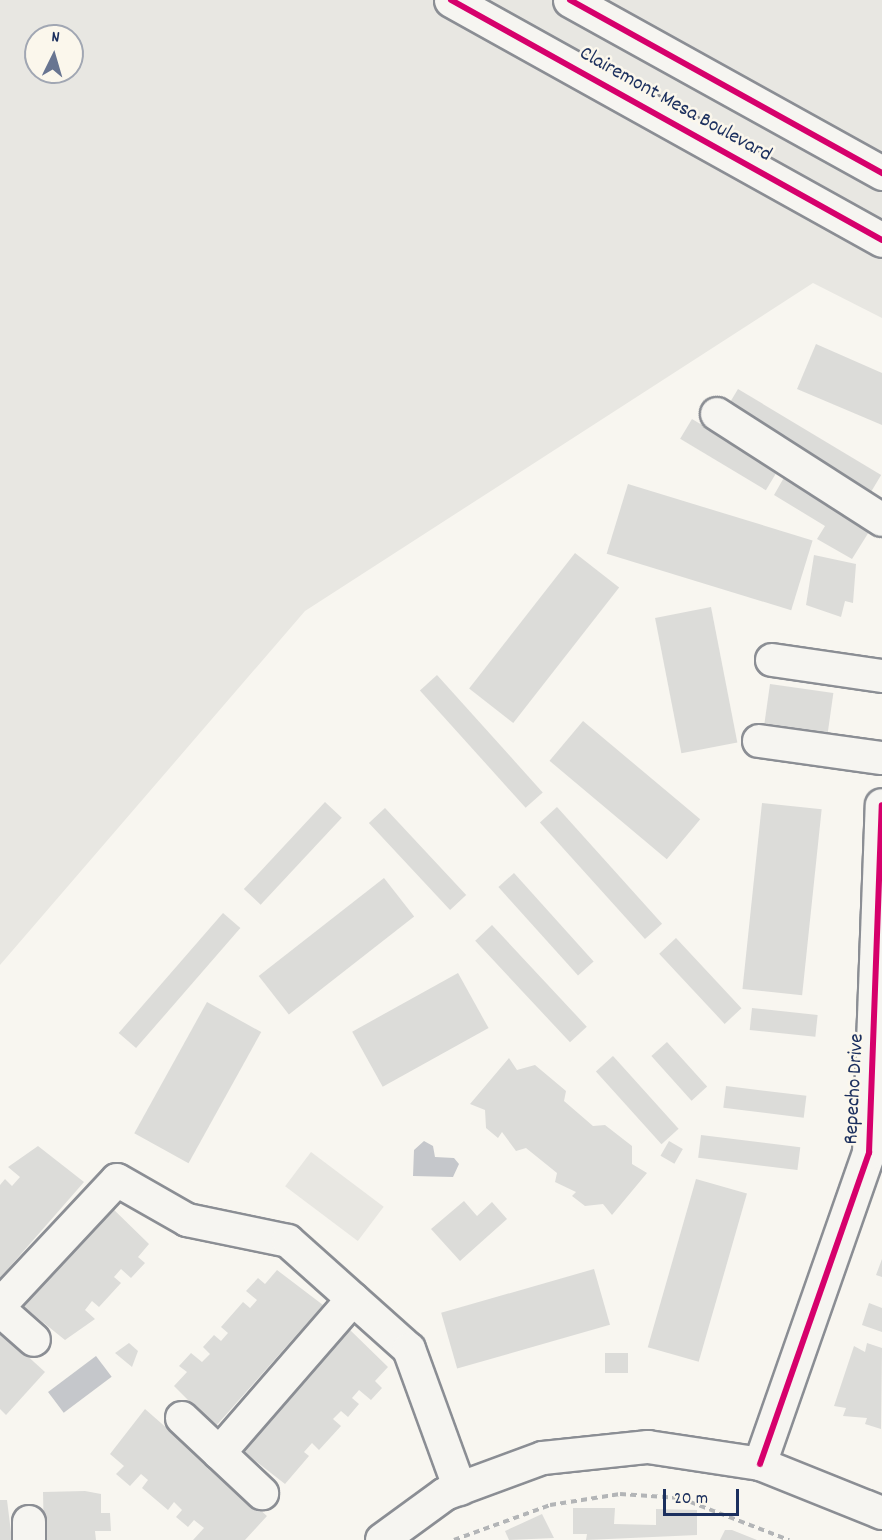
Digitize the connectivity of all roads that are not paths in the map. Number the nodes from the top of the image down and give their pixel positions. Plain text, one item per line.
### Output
1 (451, 0) edge
2 (570, 0) edge
3 (882, 173) edge
4 (882, 240) edge
5 (717, 414) dead end
6 (882, 520) edge
7 (772, 660) dead end
8 (882, 676) edge
9 (759, 741) dead end
10 (882, 758) edge
11 (882, 805) edge
12 (353, 1299) junction
13 (0, 1305) edge
14 (0, 1310) edge
15 (34, 1340) dead end
16 (182, 1419) dead end
17 (219, 1453) junction
18 (760, 1464) junction
19 (459, 1489) junction
20 (262, 1493) dead end
21 (882, 1514) edge
22 (382, 1540) edge

1 - 4 main road, Clairemont Mesa Boulevard
2 - 3 main road, Clairemont Mesa Boulevard
5 - 6 street
7 - 8 street
9 - 10 street
11 - 18 street, Repecho Drive
12 - 13 street
12 - 17 street
12 - 19 street
14 - 15 street
16 - 17 street
17 - 20 street
18 - 19 street
18 - 21 street
19 - 22 street

